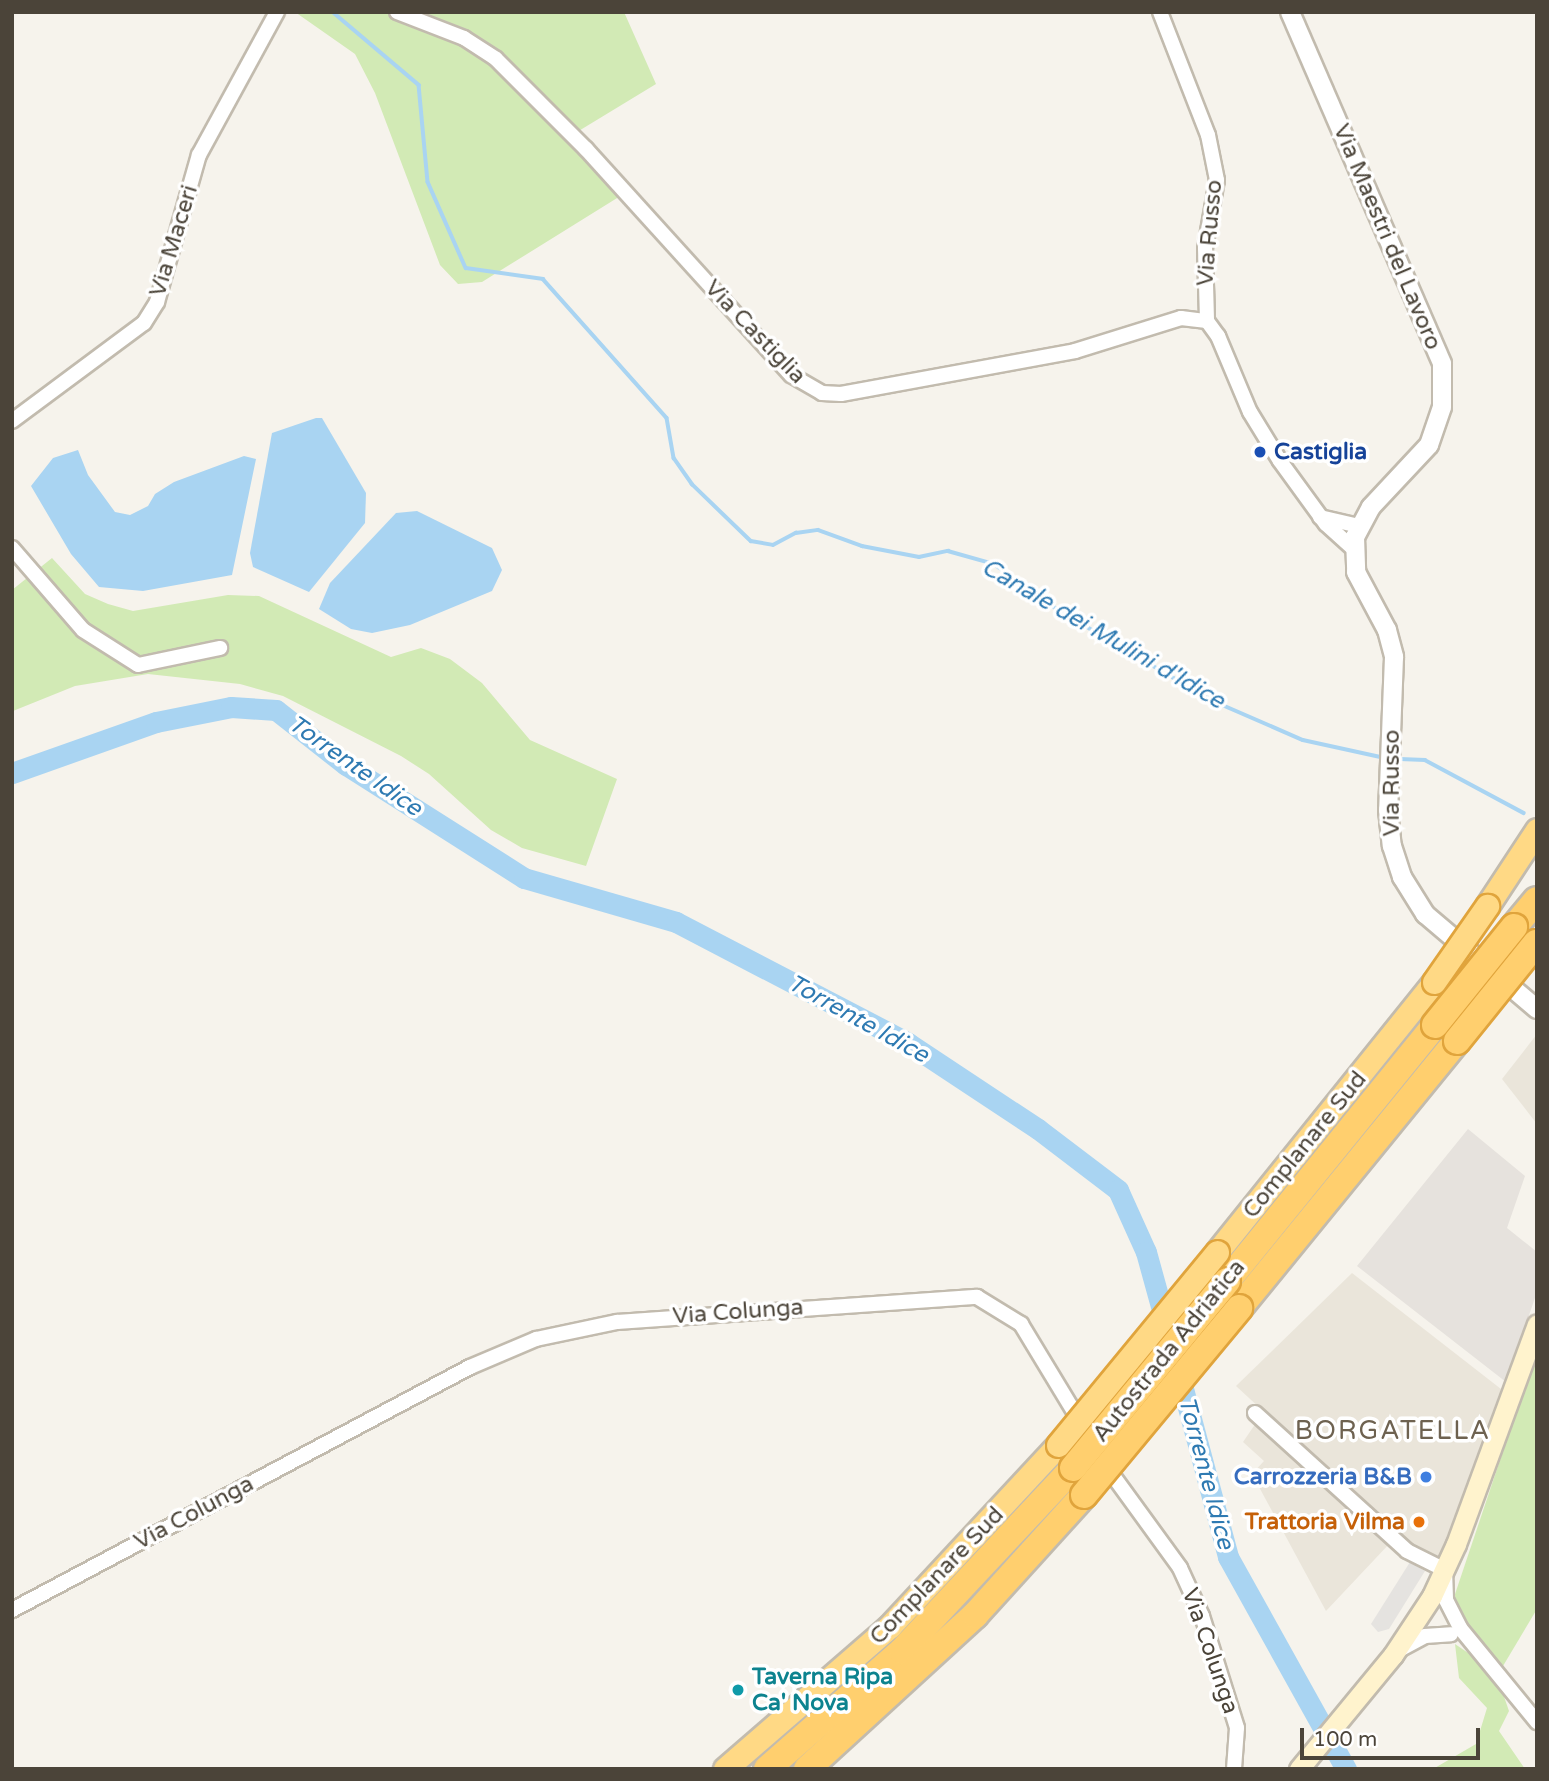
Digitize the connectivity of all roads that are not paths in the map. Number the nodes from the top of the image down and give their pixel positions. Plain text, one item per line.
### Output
1 (277, 12) edge
2 (397, 12) edge
3 (1160, 12) edge
4 (1290, 12) edge
5 (1207, 321) junction
6 (12, 421) edge
7 (1319, 516) junction
8 (1359, 526) junction
9 (12, 548) edge
10 (1354, 549) junction
11 (219, 648) dead end
12 (1537, 830) edge
13 (1537, 900) edge
14 (1536, 943) edge
15 (1537, 1009) edge
16 (1537, 1324) edge
17 (1255, 1413) dead end
18 (1445, 1570) junction
19 (12, 1610) edge
20 (1423, 1610) junction
21 (1460, 1634) junction
22 (1391, 1657) junction
23 (1537, 1722) edge
24 (725, 1769) edge
25 (767, 1769) edge
26 (807, 1769) edge
27 (1234, 1769) edge
28 (1299, 1769) edge

1 - 6 street, Via Maceri
2 - 5 street, Via Castiglia
3 - 5 street, Via Russo
4 - 8 street, Via Maestri del Lavoro
5 - 7 street, Via Russo
7 - 8 street
7 - 10 street, Via Russo
8 - 10 street, Via Russo
9 - 11 street
10 - 15 street, Via Russo
12 - 24 highway, Complanare Sud, bridge
13 - 25 highway, Autostrada Adriatica, bridge
14 - 26 highway, Autostrada Adriatica, bridge
16 - 18 main road
17 - 18 street
18 - 20 main road
18 - 21 street
19 - 27 street, Via Colunga
20 - 21 street
20 - 22 main road
21 - 22 street
21 - 23 street
22 - 28 main road

